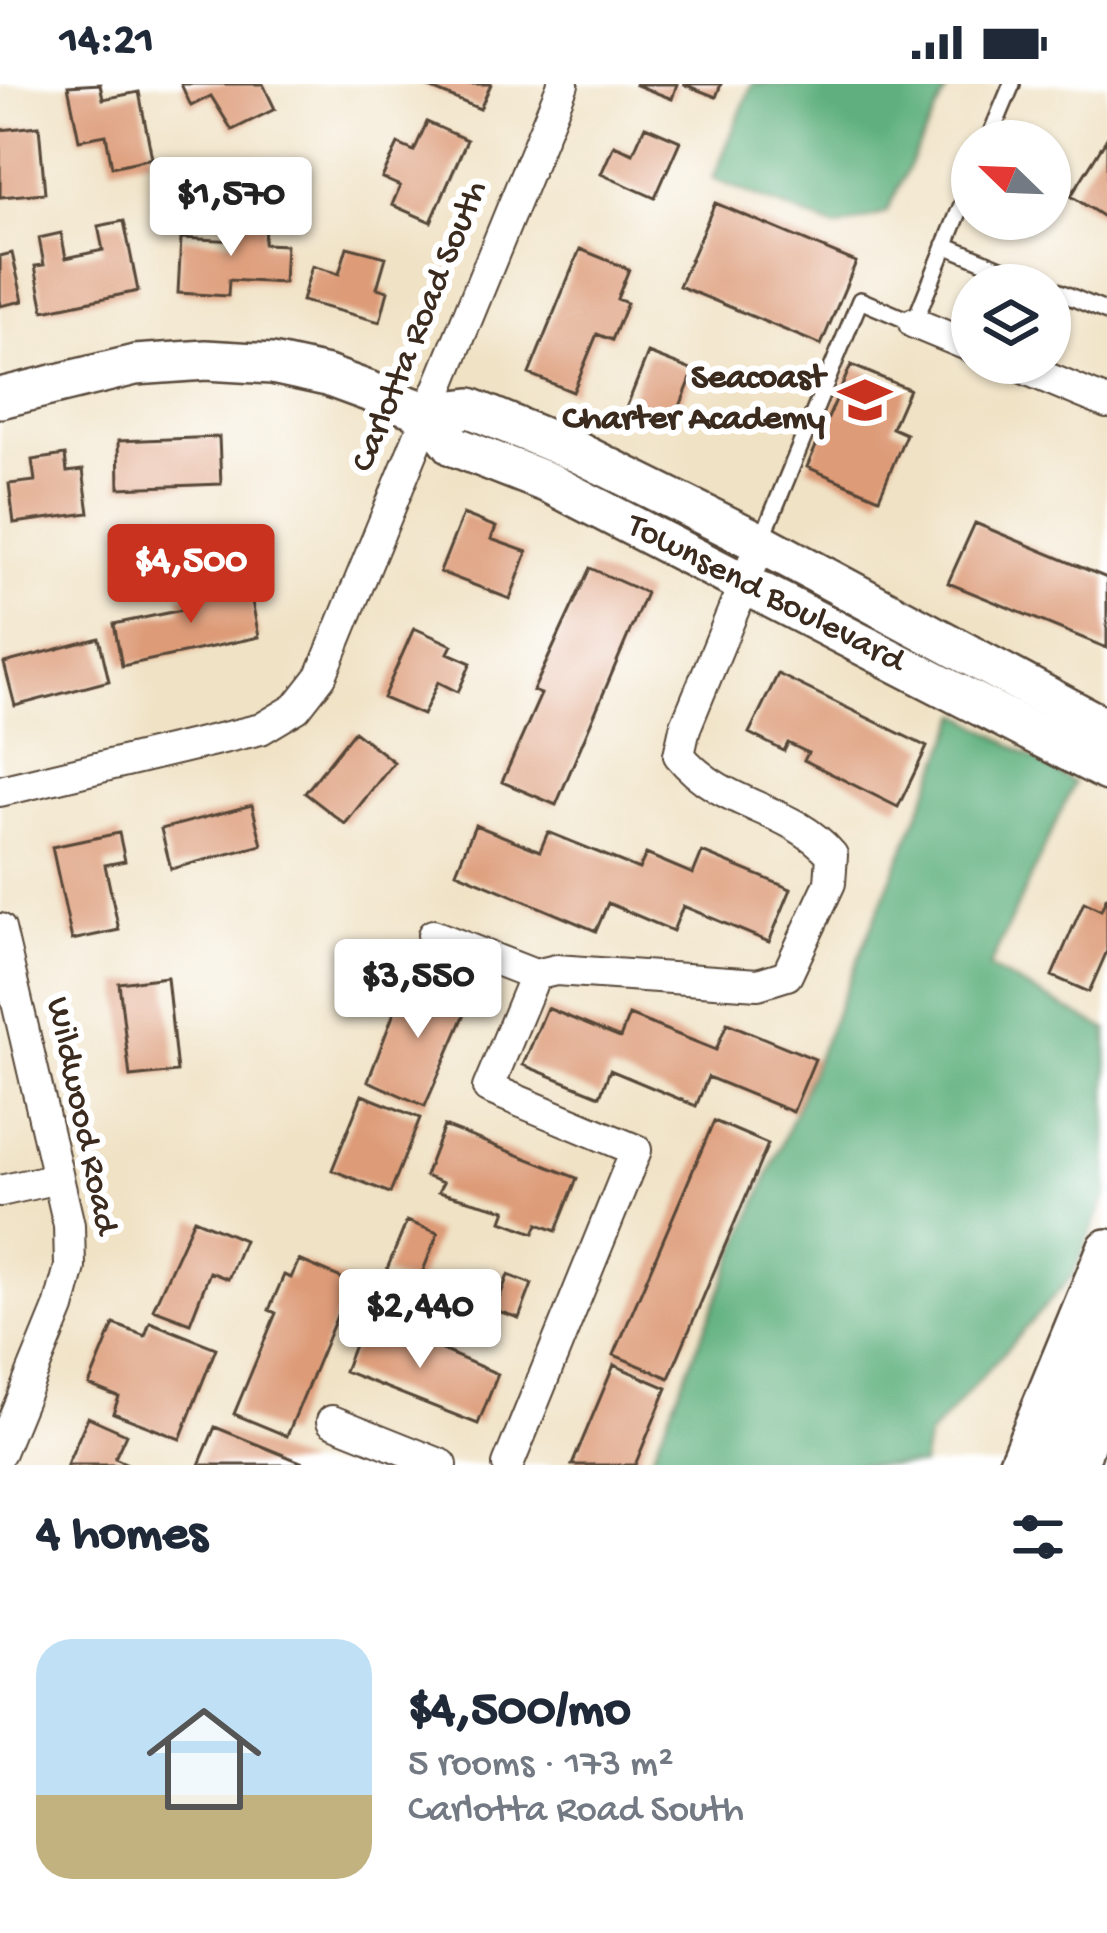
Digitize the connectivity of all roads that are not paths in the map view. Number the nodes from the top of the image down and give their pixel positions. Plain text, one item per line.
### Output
1 (563, 84) edge
2 (1012, 84) edge
3 (997, 120) edge
4 (951, 232) edge
5 (946, 244) junction
6 (993, 264) edge
7 (1071, 297) edge
8 (1107, 312) edge
9 (914, 323) junction
10 (951, 338) edge
11 (1061, 384) edge
12 (0, 398) edge
13 (1107, 403) edge
14 (428, 413) junction
15 (761, 543) junction
16 (748, 583) junction
17 (1107, 729) edge
18 (1107, 771) edge
19 (0, 791) edge
20 (0, 929) edge
21 (433, 935) dead end
22 (535, 975) junction
23 (58, 1178) junction
24 (0, 1191) edge
25 (1107, 1249) edge
26 (1107, 1297) edge
27 (1107, 1420) edge
28 (332, 1421) dead end
29 (0, 1452) edge
30 (442, 1465) edge
31 (508, 1465) edge
32 (1018, 1465) edge
33 (1068, 1465) edge
34 (1089, 1465) edge

1 - 14 street, Carlotta Road South
2 - 3 lane
4 - 5 lane
5 - 6 lane
5 - 9 lane
7 - 8 lane
9 - 10 street
9 - 15 lane
11 - 13 street
12 - 14 street, Townsend Boulevard
14 - 15 street, Townsend Boulevard
14 - 16 street, Townsend Boulevard
14 - 19 street, Carlotta Road South
15 - 16 street
15 - 17 street, Townsend Boulevard
16 - 18 street, Townsend Boulevard
16 - 22 street
20 - 23 street, Wildwood Road
21 - 22 street
22 - 31 street
23 - 24 street
23 - 29 street, Wildwood Road
25 - 32 street
26 - 33 highway
27 - 34 highway
28 - 30 street

